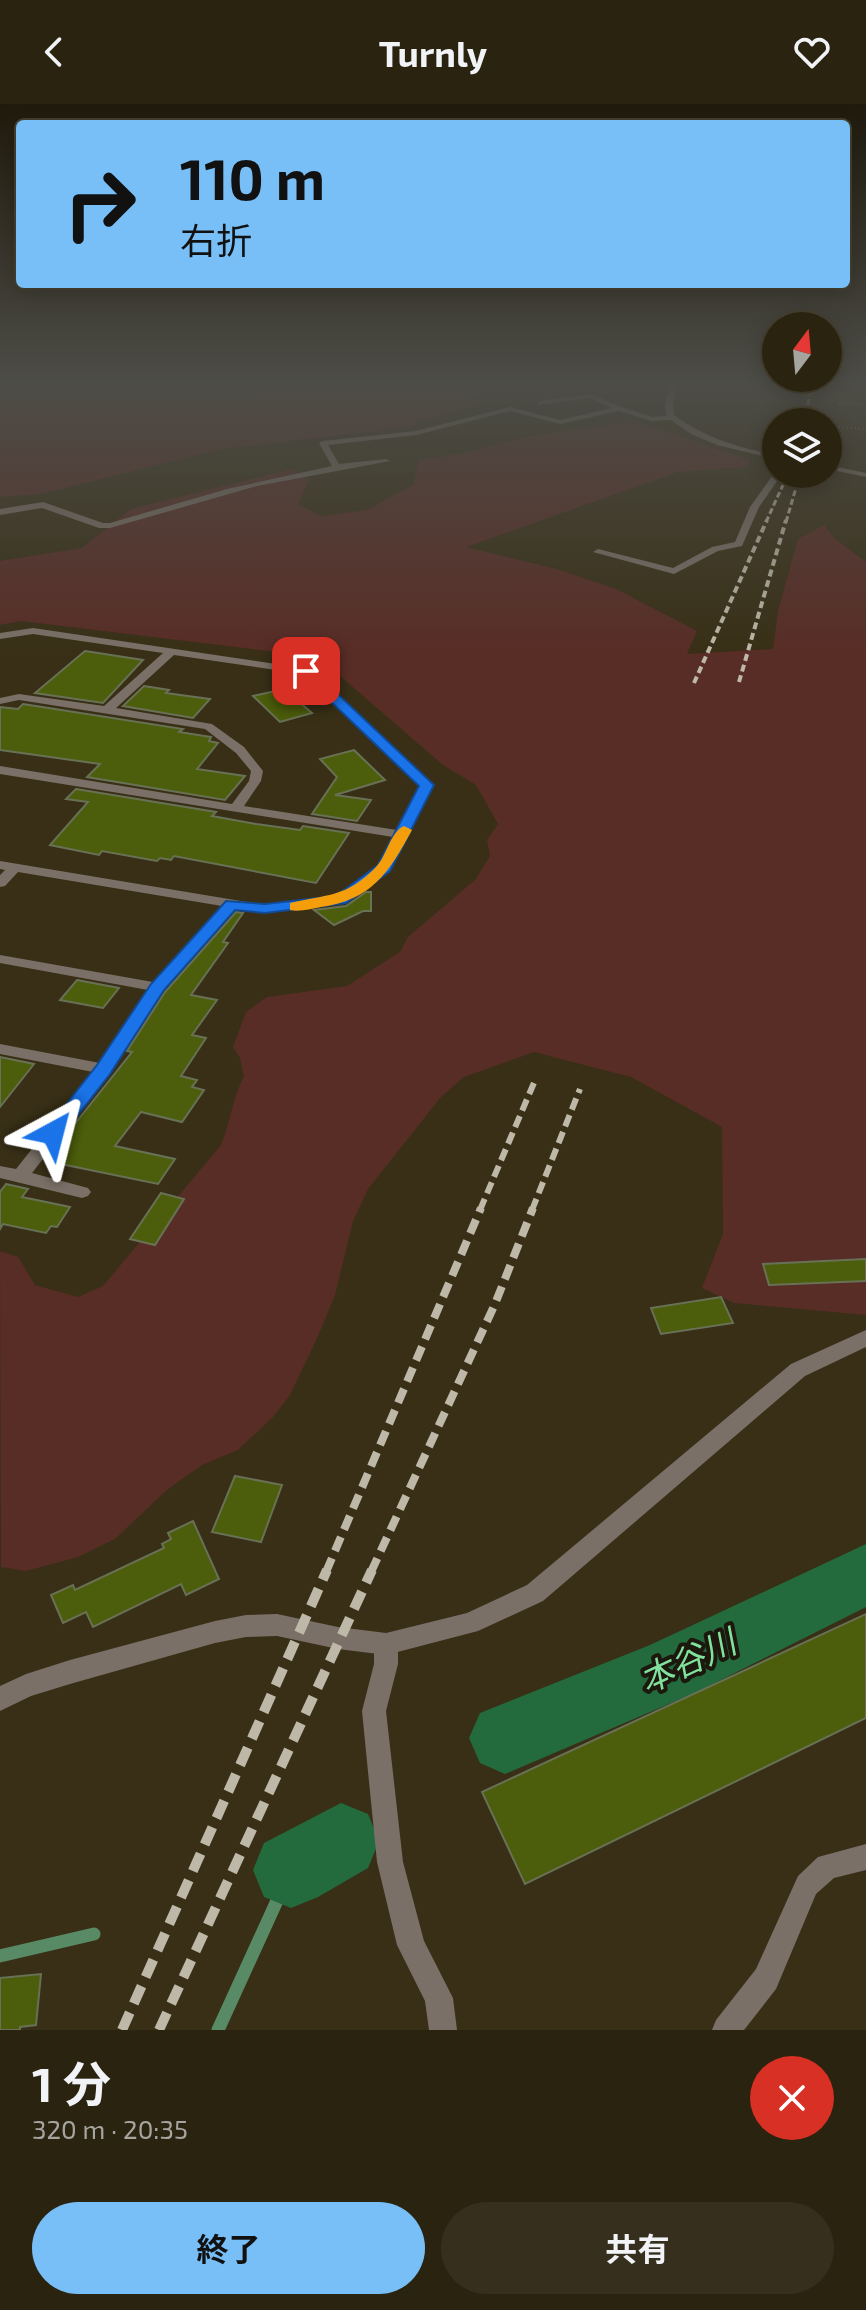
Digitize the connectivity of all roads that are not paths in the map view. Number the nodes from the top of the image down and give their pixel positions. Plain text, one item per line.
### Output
1 (314, 471) edge
2 (767, 488) edge
3 (0, 512) edge
4 (598, 552) dead end
5 (0, 636) edge
6 (172, 651) junction
7 (0, 701) edge
8 (107, 710) junction
9 (0, 770) edge
10 (237, 806) junction
11 (402, 835) junction
12 (0, 865) edge
13 (15, 867) junction
14 (0, 883) edge
15 (231, 904) junction
16 (0, 959) edge
17 (157, 987) junction
18 (0, 1049) edge
19 (104, 1069) junction
20 (0, 1172) edge
21 (20, 1176) junction
22 (82, 1192) dead end
23 (866, 1338) edge
24 (386, 1644) junction
25 (0, 1699) edge
26 (866, 1857) edge
27 (443, 2030) edge
28 (726, 2030) edge

1 - 3 street
2 - 4 street
5 - 6 street
6 - 8 street
6 - 11 street
7 - 8 street
8 - 10 street
9 - 10 street
10 - 11 street
11 - 15 street
12 - 13 street
13 - 14 street
13 - 15 street
15 - 17 street
16 - 17 street
17 - 19 street
18 - 19 street
19 - 21 street
20 - 21 street
21 - 22 street
23 - 24 street
24 - 25 street
24 - 27 street
26 - 28 street

